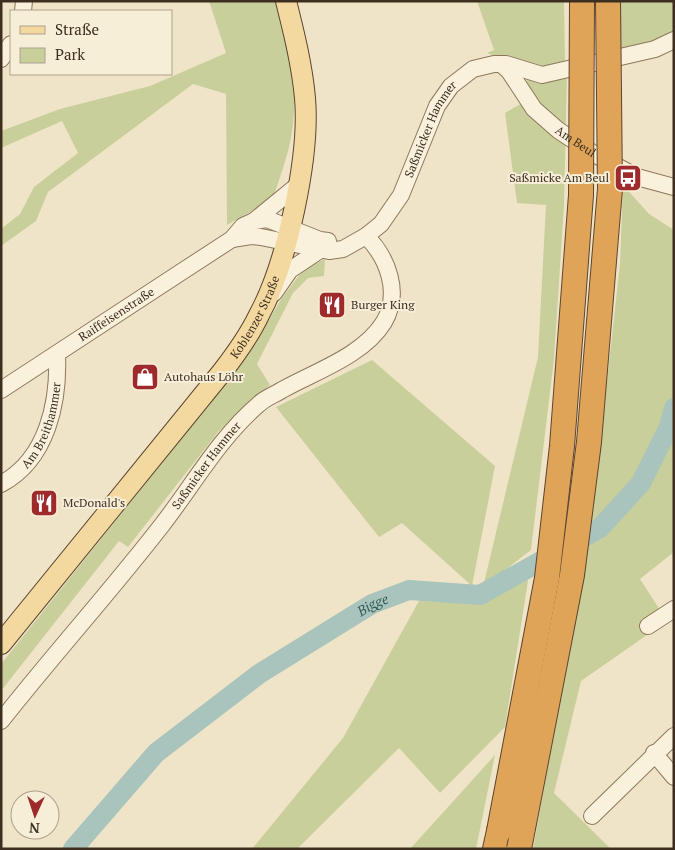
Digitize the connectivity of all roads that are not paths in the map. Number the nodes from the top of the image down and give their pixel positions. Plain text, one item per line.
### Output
1 (286, 1) edge
2 (582, 1) edge
3 (608, 1) edge
4 (674, 40) edge
5 (10, 46) edge
6 (1, 59) edge
7 (497, 64) junction
8 (298, 185) junction
9 (674, 187) edge
10 (254, 221) junction
11 (288, 234) junction
12 (366, 236) junction
13 (232, 238) junction
14 (351, 243) junction
15 (320, 250) junction
16 (260, 314) junction
17 (57, 354) junction
18 (1, 390) edge
19 (1, 484) edge
20 (674, 609) edge
21 (648, 626) dead end
22 (1, 644) edge
23 (1, 722) edge
24 (674, 736) edge
25 (654, 754) junction
26 (674, 778) edge
27 (592, 816) dead end
28 (495, 849) edge
29 (519, 849) edge

1 - 8 main road, Koblenzer Straße
2 - 28 highway, bridge
3 - 29 highway, bridge
4 - 7 street
5 - 6 street
7 - 9 street, Am Beul
7 - 12 street, Saßmicker Hammer
8 - 10 street, Raiffeisenstraße
8 - 11 main road, Koblenzer Straße
10 - 11 street
10 - 13 street, Raiffeisenstraße
11 - 13 street
11 - 14 street
11 - 15 street, Saßmicker Hammer
11 - 16 main road, Koblenzer Straße
12 - 14 street, Saßmicker Hammer
12 - 23 street, Saßmicker Hammer
13 - 17 street, Raiffeisenstraße
14 - 15 street, Saßmicker Hammer
15 - 16 street, Saßmicker Hammer
16 - 22 main road, Koblenzer Straße
17 - 18 street, Raiffeisenstraße
17 - 19 street, Am Breithammer
20 - 21 street
24 - 25 street
25 - 26 street
25 - 27 street

